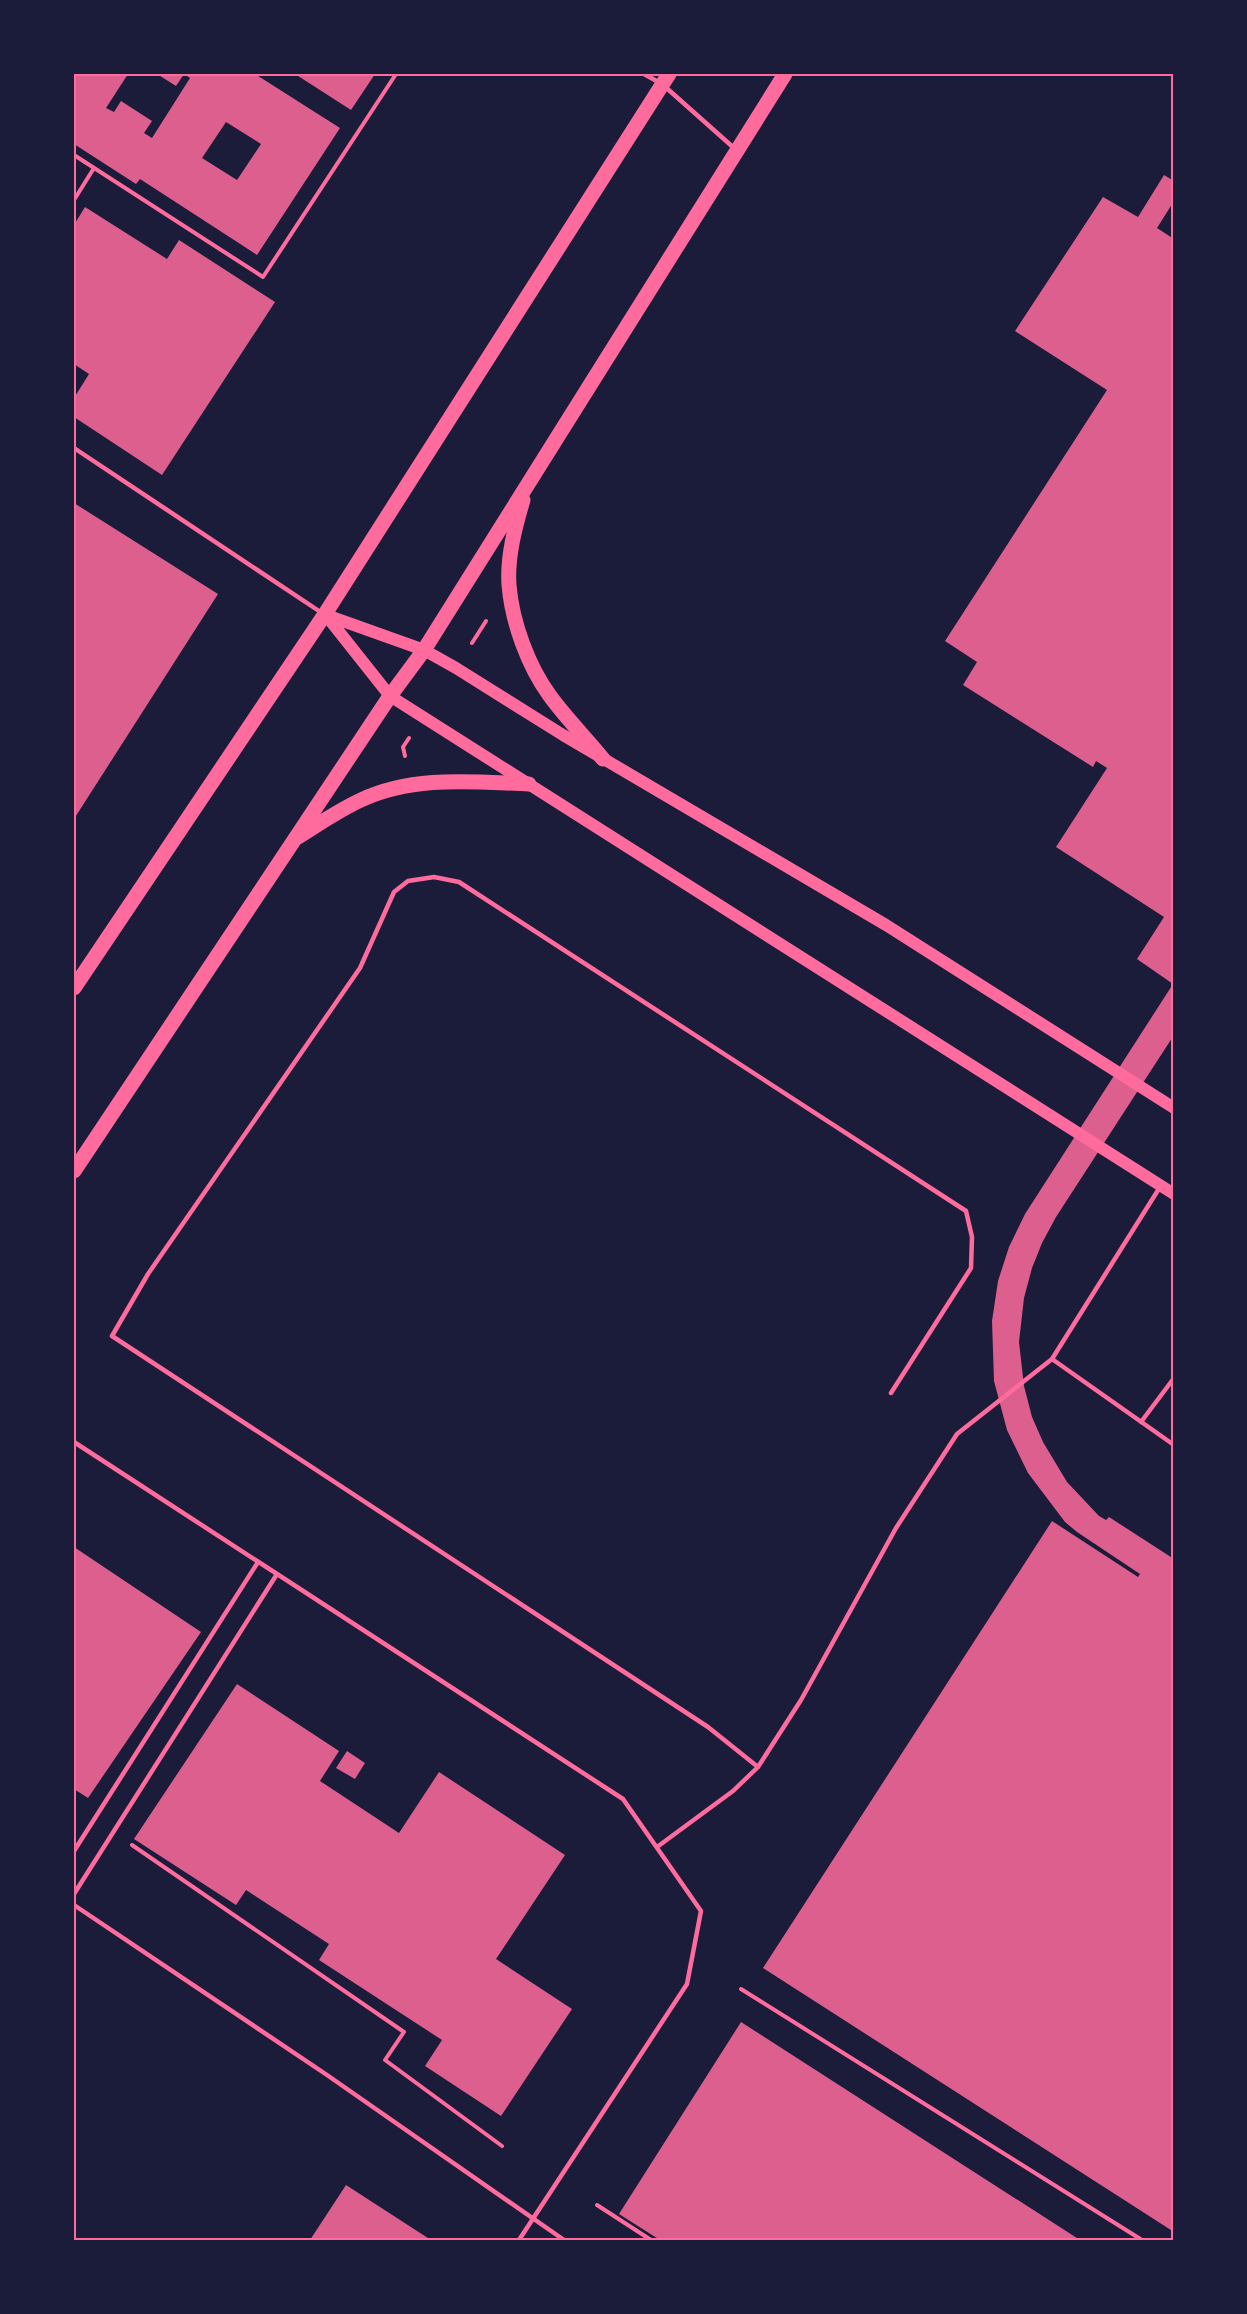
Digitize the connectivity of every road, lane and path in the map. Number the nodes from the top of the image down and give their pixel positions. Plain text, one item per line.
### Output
1 (396, 74) edge
2 (644, 74) edge
3 (785, 74) edge
4 (666, 79) edge
5 (737, 150) junction
6 (74, 155) edge
7 (94, 168) junction
8 (74, 200) edge
9 (74, 448) edge
10 (529, 480) junction
11 (325, 614) junction
12 (489, 616) dead end
13 (472, 643) dead end
14 (424, 650) junction
15 (390, 696) junction
16 (409, 738) dead end
17 (405, 756) dead end
18 (603, 759) junction
19 (529, 784) junction
20 (295, 838) junction
21 (74, 988) edge
22 (1173, 1108) edge
23 (74, 1171) edge
24 (1161, 1185) junction
25 (1173, 1194) edge
26 (1052, 1359) junction
27 (1173, 1378) edge
28 (891, 1393) dead end
29 (1141, 1422) junction
30 (74, 1442) edge
31 (1173, 1445) edge
32 (258, 1562) junction
33 (277, 1574) junction
34 (758, 1767) junction
35 (127, 1842) dead end
36 (657, 1846) junction
37 (74, 1851) edge
38 (74, 1894) edge
39 (74, 1905) edge
40 (741, 1989) dead end
41 (502, 2146) dead end
42 (597, 2205) dead end
43 (532, 2220) junction
44 (519, 2241) edge
45 (564, 2241) edge
46 (651, 2241) edge
47 (1142, 2241) edge

1 - 7 path
2 - 4 lane
3 - 5 main road
4 - 5 lane
4 - 11 main road
5 - 10 main road
6 - 7 path
7 - 8 path
9 - 11 lane
10 - 14 main road
10 - 18 main road
11 - 14 main road
11 - 15 main road
11 - 21 main road
12 - 13 path
14 - 15 main road
14 - 18 main road
15 - 19 main road
15 - 20 main road
16 - 17 path
18 - 22 main road
19 - 20 main road
19 - 24 main road
20 - 23 main road
24 - 25 main road
24 - 26 lane
26 - 29 lane
26 - 34 lane
27 - 29 lane
28 - 34 lane
29 - 31 lane
30 - 32 lane
32 - 33 lane
32 - 37 lane
33 - 36 lane
33 - 38 lane
34 - 36 lane
35 - 41 path
36 - 43 lane
39 - 43 lane
40 - 47 path
42 - 46 path
43 - 44 lane
43 - 45 lane

